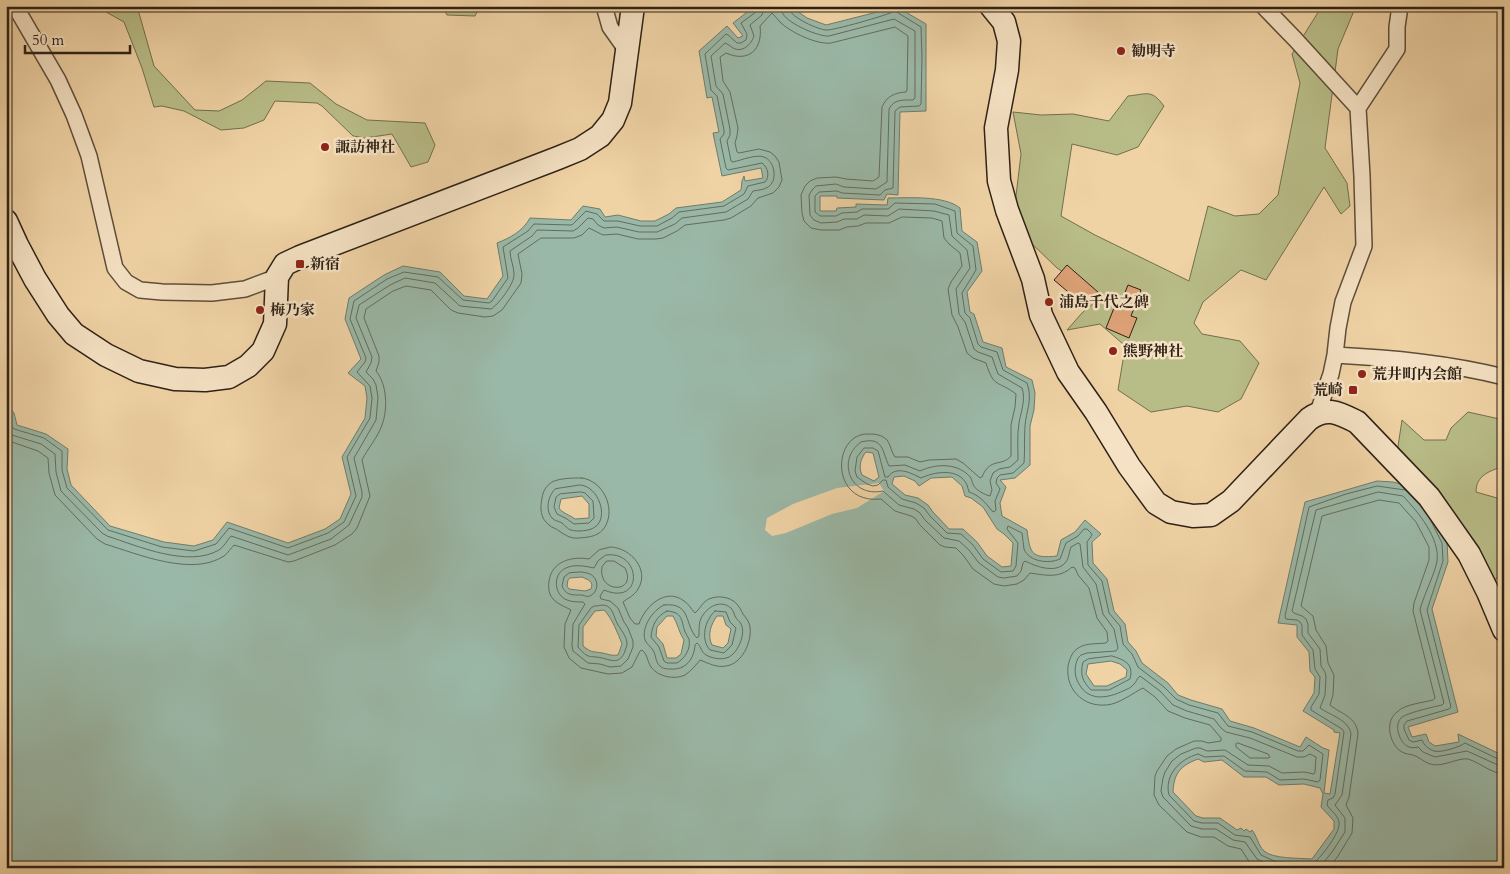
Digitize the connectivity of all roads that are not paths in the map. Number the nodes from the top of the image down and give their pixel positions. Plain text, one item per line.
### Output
1 (15, 6) edge
2 (604, 6) edge
3 (634, 6) edge
4 (991, 6) edge
5 (1263, 6) edge
6 (1400, 6) edge
7 (627, 51) junction
8 (1358, 108) junction
9 (6, 221) edge
10 (276, 277) junction
11 (1335, 355) junction
12 (1504, 376) edge
13 (1318, 412) junction
14 (1504, 630) edge

1 - 10 street
2 - 7 street
3 - 7 street
4 - 13 street
5 - 8 street
6 - 8 street
7 - 10 street
8 - 11 street
9 - 10 street
11 - 12 street
11 - 13 street
13 - 14 street

